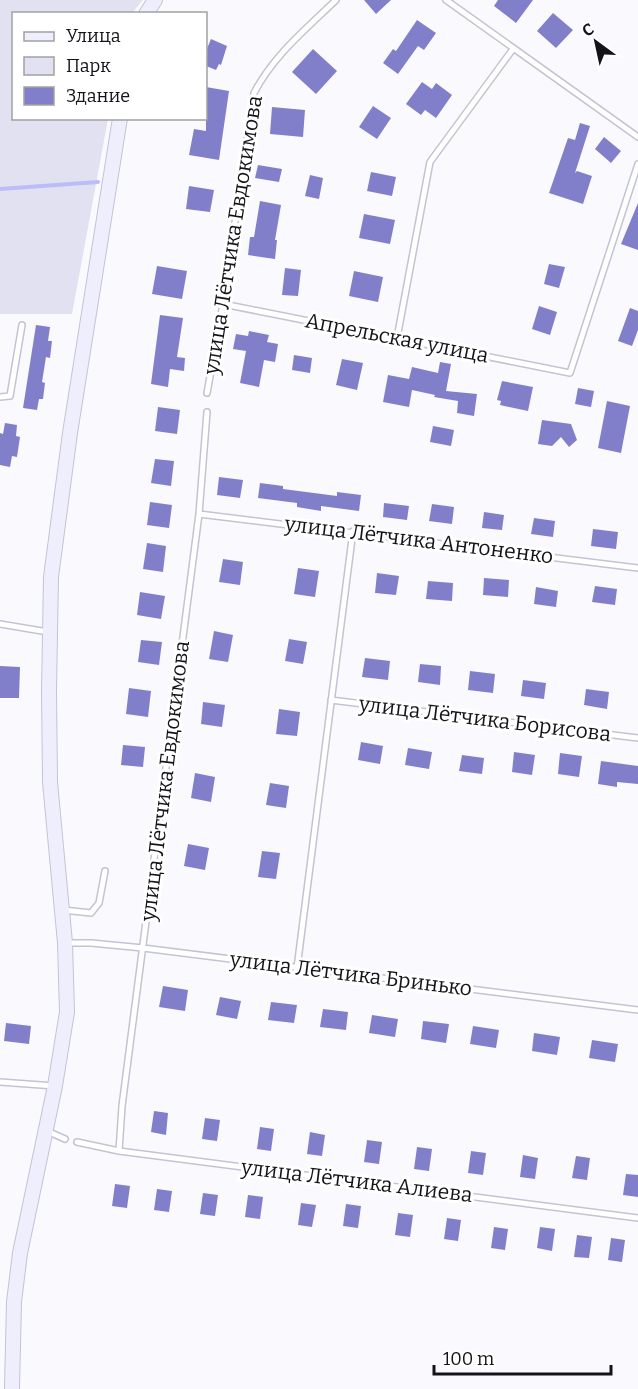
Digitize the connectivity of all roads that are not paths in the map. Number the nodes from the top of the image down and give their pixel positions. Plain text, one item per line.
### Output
1 (336, 0) edge
2 (446, 0) edge
3 (513, 49) junction
4 (120, 120) edge
5 (638, 137) edge
6 (638, 164) edge
7 (223, 304) junction
8 (22, 325) dead end
9 (397, 338) junction
10 (207, 393) dead end
11 (0, 397) edge
12 (207, 412) dead end
13 (199, 513) junction
14 (353, 531) junction
15 (638, 568) edge
16 (0, 624) edge
17 (50, 632) junction
18 (331, 700) junction
19 (638, 738) edge
20 (105, 871) dead end
21 (61, 910) junction
22 (65, 943) junction
23 (143, 948) junction
24 (297, 968) junction
25 (638, 1010) edge
26 (0, 1082) edge
27 (55, 1086) junction
28 (45, 1130) junction
29 (65, 1139) dead end
30 (77, 1142) dead end
31 (119, 1151) junction
32 (638, 1218) edge
33 (12, 1389) edge

1 - 7 lane, улица Лётчика Евдокимова
2 - 3 lane
3 - 5 lane
3 - 9 lane
4 - 17 street
6 - 9 lane, Апрельская улица
7 - 9 lane, Апрельская улица
7 - 10 lane, улица Лётчика Евдокимова
8 - 11 lane
12 - 13 lane, улица Лётчика Евдокимова
13 - 14 lane, улица Лётчика Антоненко
13 - 23 lane, улица Лётчика Евдокимова
14 - 15 lane, улица Лётчика Антоненко
14 - 18 lane, улица Лётчика Борисова
16 - 17 lane
17 - 21 street
18 - 19 lane, улица Лётчика Борисова
18 - 24 lane, улица Лётчика Борисова
20 - 21 lane
21 - 22 street
22 - 23 lane, улица Лётчика Бринько
22 - 27 street
23 - 24 lane, улица Лётчика Бринько
23 - 31 lane, улица Лётчика Евдокимова
24 - 25 lane, улица Лётчика Бринько
26 - 27 lane
27 - 28 street
28 - 29 lane
28 - 33 street
30 - 31 lane, улица Лётчика Алиева
31 - 32 lane, улица Лётчика Алиева

